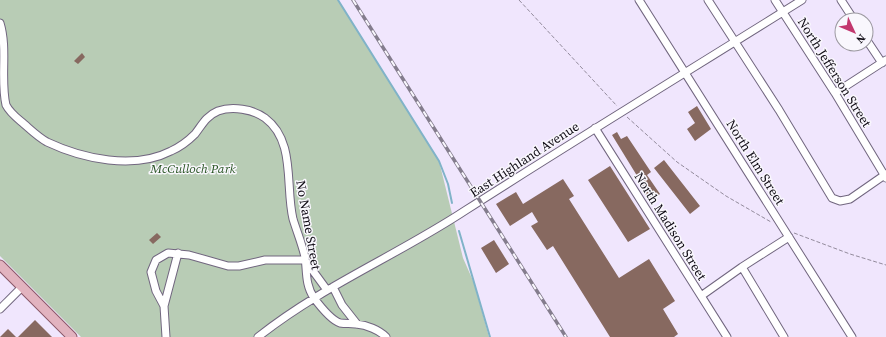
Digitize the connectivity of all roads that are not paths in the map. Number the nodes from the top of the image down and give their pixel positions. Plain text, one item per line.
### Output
1 (639, 0) edge
2 (708, 0) edge
3 (775, 0) edge
4 (802, 0) edge
5 (841, 0) edge
6 (783, 12) junction
7 (849, 12) edge
8 (0, 23) edge
9 (734, 42) junction
10 (1, 47) edge
11 (874, 49) edge
12 (884, 62) edge
13 (685, 72) junction
14 (1, 80) edge
15 (835, 93) junction
16 (595, 128) junction
17 (885, 176) edge
18 (789, 237) junction
19 (178, 253) junction
20 (305, 260) junction
21 (0, 265) edge
22 (742, 267) junction
23 (22, 287) junction
24 (330, 289) junction
25 (701, 296) junction
26 (314, 298) junction
27 (164, 306) junction
28 (0, 309) edge
29 (357, 324) junction
30 (72, 337) edge
31 (166, 337) edge
32 (258, 337) edge
33 (386, 337) edge
34 (727, 337) edge
35 (784, 337) edge
36 (852, 337) edge

1 - 13 street, North Elm Street
2 - 9 street
3 - 6 street, North Jefferson Street
4 - 6 street, East Highland Avenue
5 - 7 street
6 - 9 street, East Highland Avenue
6 - 15 street, North Jefferson Street
8 - 10 street, No Name Street
9 - 13 street, East Highland Avenue
9 - 17 street
10 - 14 street, No Name Street
11 - 12 street
12 - 15 street
13 - 16 street, East Highland Avenue
13 - 18 street, North Elm Street
14 - 20 street, No Name Street
15 - 17 street, North Jefferson Street
16 - 24 street, East Highland Avenue
16 - 25 street, North Madison Street
18 - 22 street
18 - 36 street, North Elm Street
19 - 20 street
19 - 27 street
19 - 27 street
20 - 24 street
20 - 26 street, No Name Street
21 - 23 main road
22 - 25 street
22 - 35 street
23 - 28 street
23 - 30 main road
24 - 26 street, East Highland Avenue
24 - 29 street
25 - 34 street, North Madison Street
26 - 29 street, No Name Street
26 - 32 street, East Highland Avenue
27 - 31 street
29 - 33 street, No Name Street

